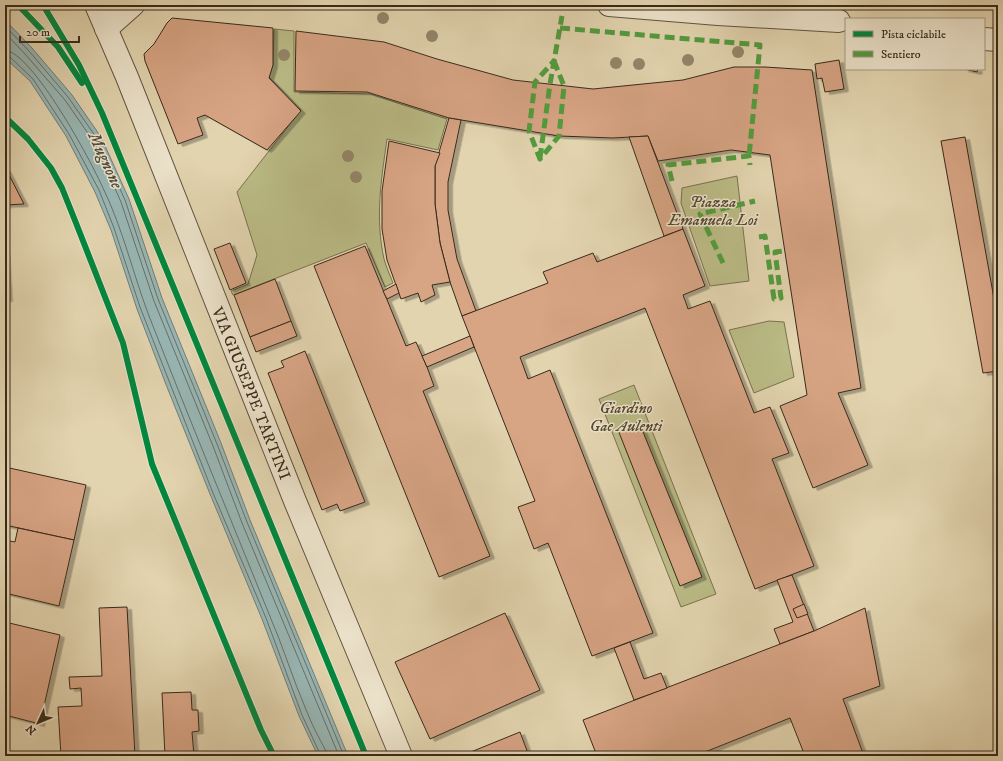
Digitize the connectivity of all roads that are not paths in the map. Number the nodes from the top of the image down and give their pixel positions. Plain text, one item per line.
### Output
1 (96, 5) edge
2 (133, 5) edge
3 (609, 5) edge
4 (805, 5) edge
5 (106, 29) junction
6 (401, 756) edge

1 - 5 street, VIA GIUSEPPE TARTINI
2 - 5 street
3 - 4 street
5 - 6 street, VIA GIUSEPPE TARTINI

